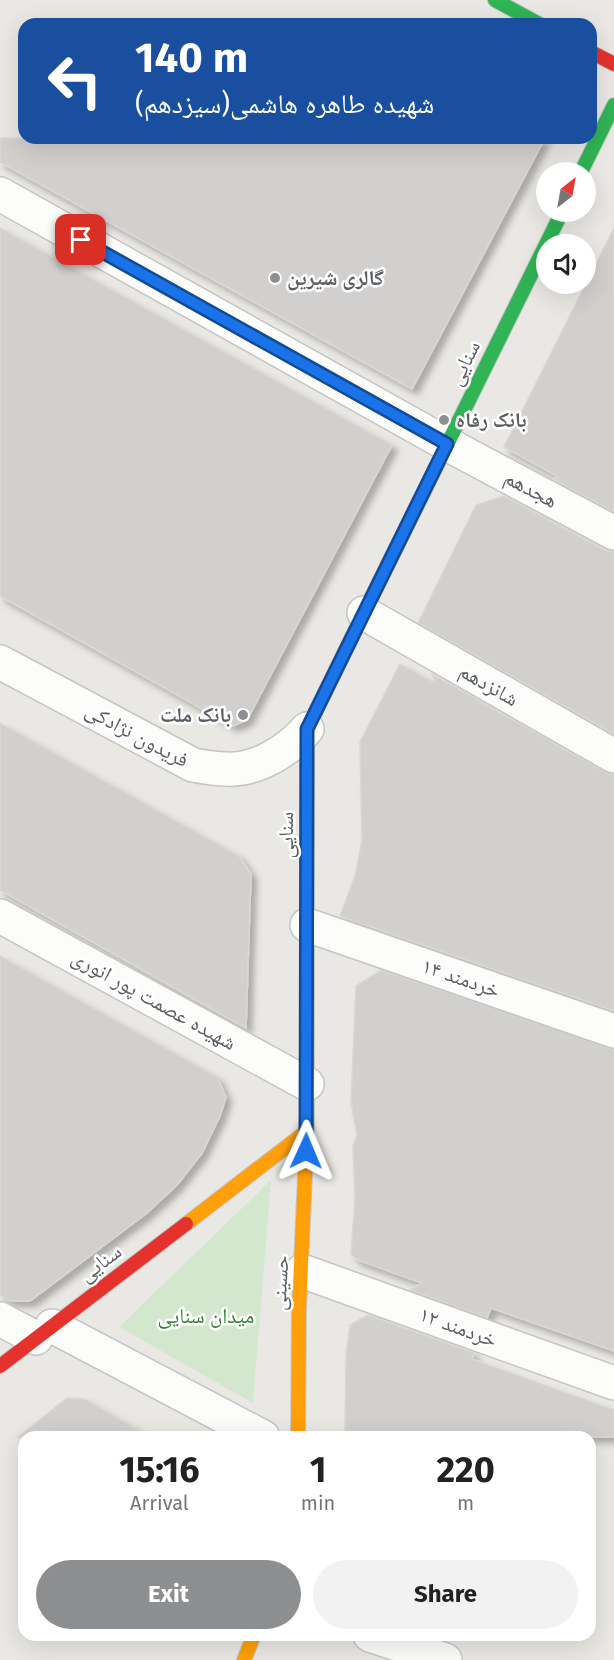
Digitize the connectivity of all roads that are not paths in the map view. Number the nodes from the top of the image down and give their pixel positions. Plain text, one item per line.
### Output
1 (495, 0) edge
2 (528, 18) edge
3 (597, 55) edge
4 (614, 64) edge
5 (614, 105) edge
6 (597, 140) edge
7 (595, 144) edge
8 (586, 162) edge
9 (0, 194) edge
10 (557, 222) edge
11 (447, 444) junction
12 (614, 533) edge
13 (364, 613) junction
14 (0, 662) edge
15 (307, 729) junction
16 (614, 756) edge
17 (0, 916) edge
18 (307, 925) junction
19 (614, 1031) edge
20 (307, 1084) junction
21 (307, 1131) junction
22 (302, 1271) junction
23 (0, 1319) edge
24 (44, 1332) junction
25 (0, 1366) edge
26 (614, 1383) edge
27 (250, 1431) edge
28 (298, 1431) edge
29 (252, 1641) edge
30 (388, 1641) edge
31 (244, 1660) edge
32 (445, 1660) edge

1 - 2 street
3 - 4 street
5 - 6 street
7 - 8 street
9 - 11 street, هجدهم
10 - 11 street, سنایی
11 - 12 street, هجدهم
11 - 13 street, سنایی
13 - 15 street, سنایی
13 - 16 street, شانزدهم
14 - 15 street, فریدون نژادکی
15 - 18 street, سنایی
17 - 20 street, شهیده عصمت پور انوری
18 - 19 street, خردمند ۱۴
18 - 20 street, سنایی
20 - 21 street, سنایی
21 - 22 street, حسینی
21 - 24 street, سنایی
22 - 26 street, خردمند ۱۲
22 - 28 street, حسینی
23 - 24 street
24 - 25 street, سنایی
24 - 27 street
29 - 31 street
30 - 32 street

